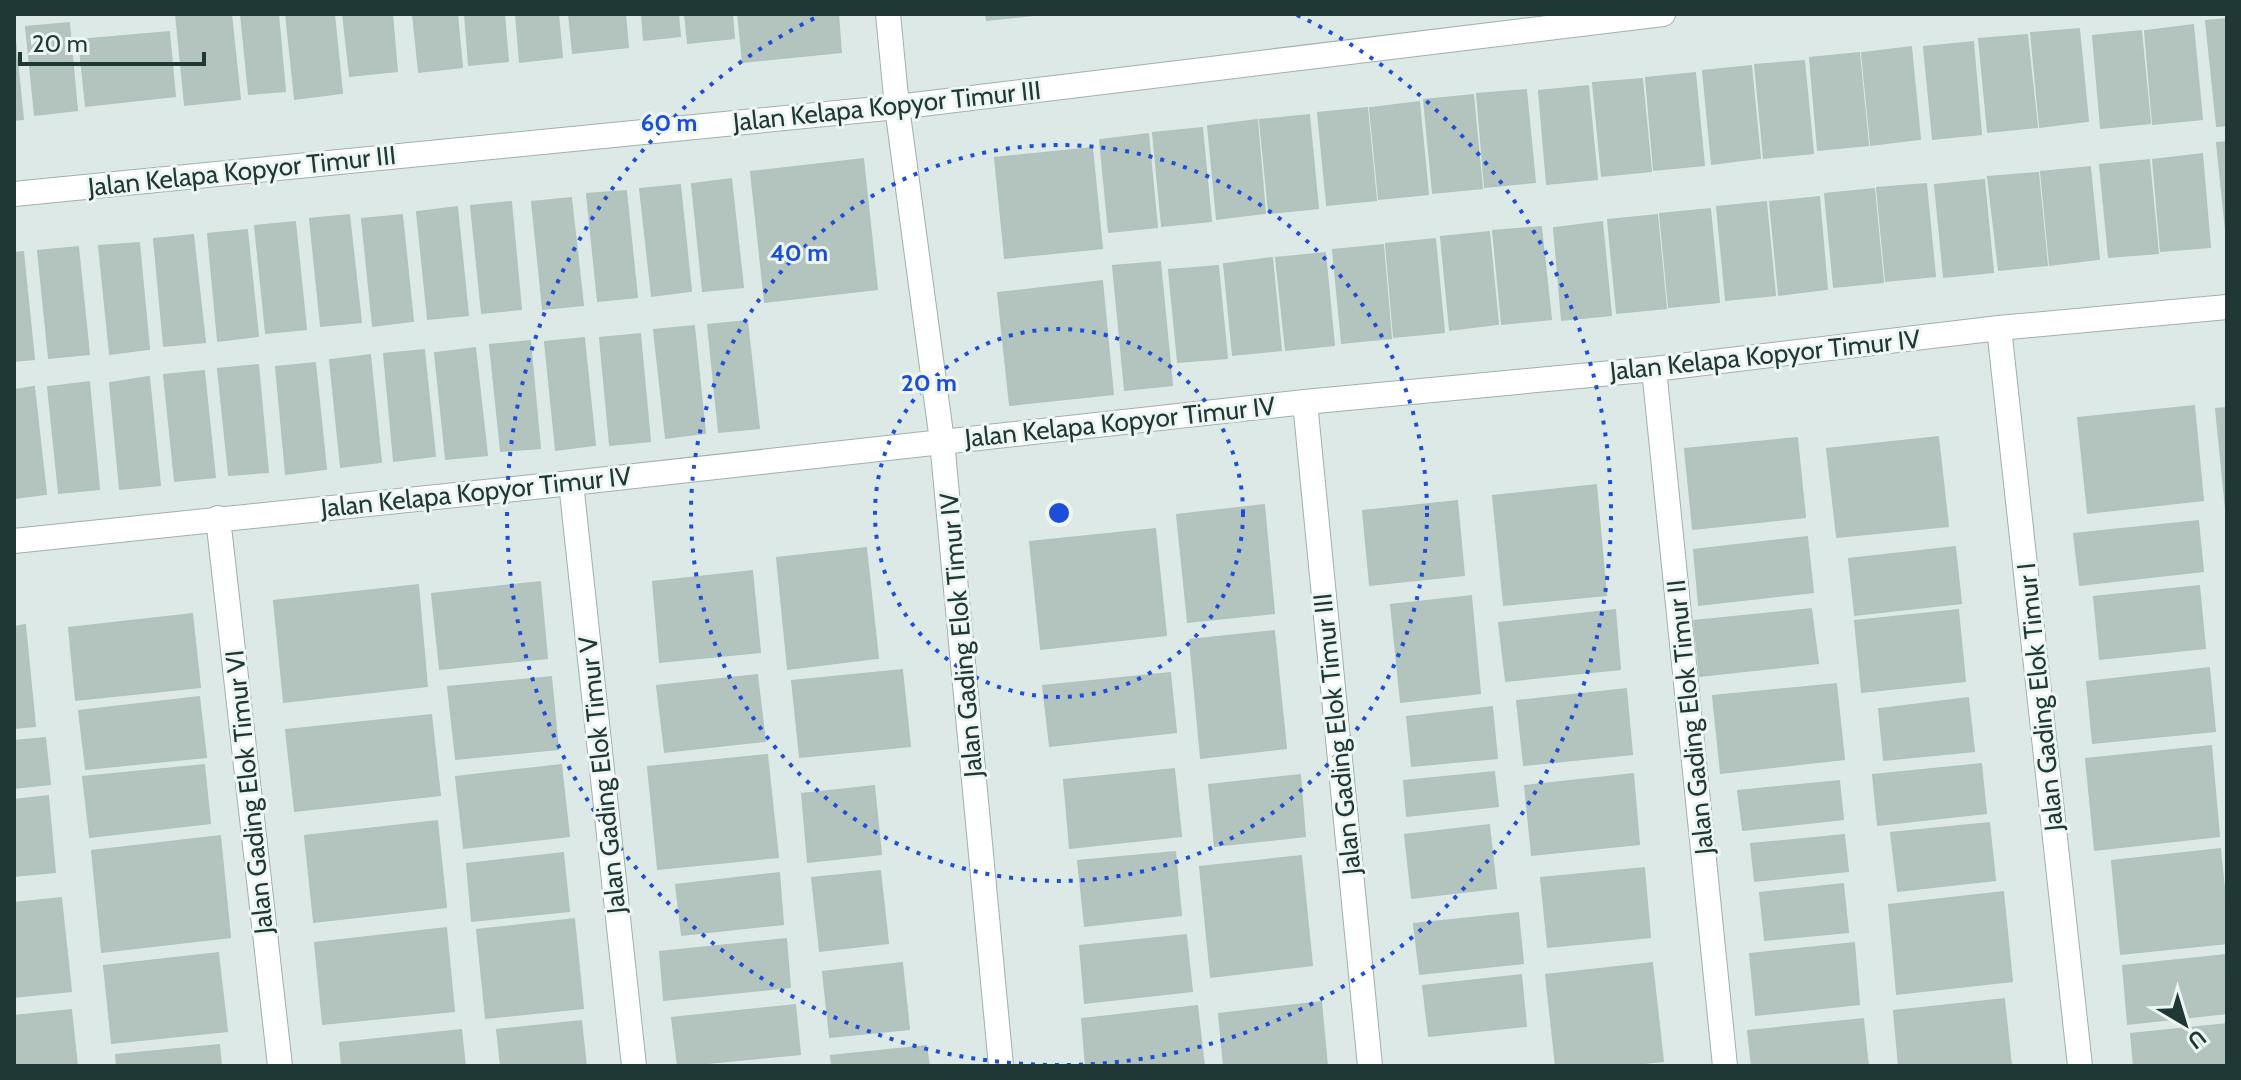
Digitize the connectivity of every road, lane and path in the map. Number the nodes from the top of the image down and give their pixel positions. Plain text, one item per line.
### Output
1 (888, 14) edge
2 (1663, 14) edge
3 (897, 107) junction
4 (14, 194) edge
5 (2227, 307) edge
6 (1999, 328) junction
7 (1654, 369) junction
8 (1305, 402) junction
9 (942, 441) junction
10 (571, 483) junction
11 (218, 518) junction
12 (14, 541) edge
13 (280, 1066) edge
14 (634, 1066) edge
15 (1001, 1066) edge
16 (1370, 1066) edge
17 (1725, 1066) edge
18 (2080, 1066) edge

1 - 3 street, Jalan Gading Elok Timur IV
2 - 3 street, Jalan Kelapa Kopyor Timur III
3 - 4 street, Jalan Kelapa Kopyor Timur III
3 - 9 street, Jalan Gading Elok Timur IV
5 - 6 street, Jalan Kelapa Kopyor Timur IV
6 - 7 street, Jalan Kelapa Kopyor Timur IV
6 - 18 street, Jalan Gading Elok Timur I
7 - 8 street, Jalan Kelapa Kopyor Timur IV
7 - 17 street, Jalan Gading Elok Timur II
8 - 9 street, Jalan Kelapa Kopyor Timur IV
8 - 16 street, Jalan Gading Elok Timur III
9 - 10 street, Jalan Kelapa Kopyor Timur IV
9 - 15 street, Jalan Gading Elok Timur IV
10 - 11 street, Jalan Kelapa Kopyor Timur IV
10 - 14 street, Jalan Gading Elok Timur V
11 - 12 street, Jalan Kelapa Kopyor Timur IV
11 - 13 street, Jalan Gading Elok Timur VI

